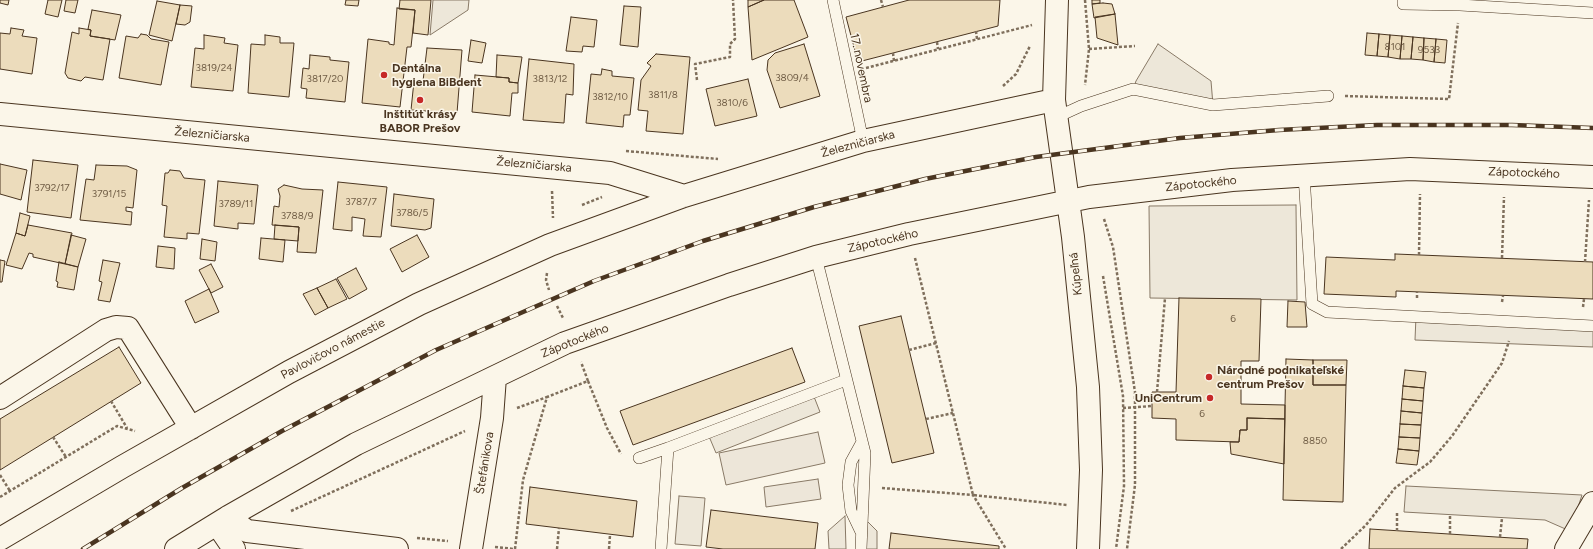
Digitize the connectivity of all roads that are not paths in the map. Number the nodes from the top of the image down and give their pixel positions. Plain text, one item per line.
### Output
1 (833, 0) edge
2 (1057, 0) edge
3 (1403, 0) edge
4 (1460, 2) edge
5 (1593, 14) edge
6 (1328, 96) road end
7 (1055, 109) junction
8 (0, 114) edge
9 (863, 141) junction
10 (1304, 182) junction
11 (1591, 187) edge
12 (684, 196) junction
13 (1066, 201) junction
14 (816, 257) junction
15 (1593, 326) edge
16 (495, 377) junction
17 (846, 380) junction
18 (0, 398) edge
19 (190, 428) junction
20 (862, 442) junction
21 (668, 448) junction
22 (639, 458) dead end
23 (1593, 502) edge
24 (223, 520) junction
25 (862, 534) junction
26 (0, 539) edge
27 (176, 549) edge
28 (234, 549) edge
29 (397, 549) edge
30 (471, 549) edge
31 (661, 549) edge
32 (861, 549) edge
33 (1088, 549) edge
34 (1566, 549) edge

1 - 9 lane, 17. novembra
2 - 7 street, Kúpeľná
3 - 4 lane
4 - 5 lane
6 - 7 lane
7 - 9 street, Železničiarska
7 - 13 street, Kúpeľná
8 - 12 street, Železničiarska
9 - 12 street, Železničiarska
10 - 11 street, Zápotockého
10 - 13 street, Zápotockého
10 - 15 lane
12 - 19 street, Pavlovičovo námestie
13 - 14 street, Zápotockého
13 - 33 street, Kúpeľná
14 - 16 street, Zápotockého
14 - 17 lane
16 - 24 street
16 - 30 street, Štefánikova
17 - 20 lane
17 - 21 lane
18 - 19 street
19 - 26 street, Pavlovičovo námestie
20 - 25 lane
20 - 25 lane
21 - 22 lane
21 - 31 lane
23 - 34 street
24 - 27 street
24 - 28 street
24 - 29 street
25 - 32 lane

